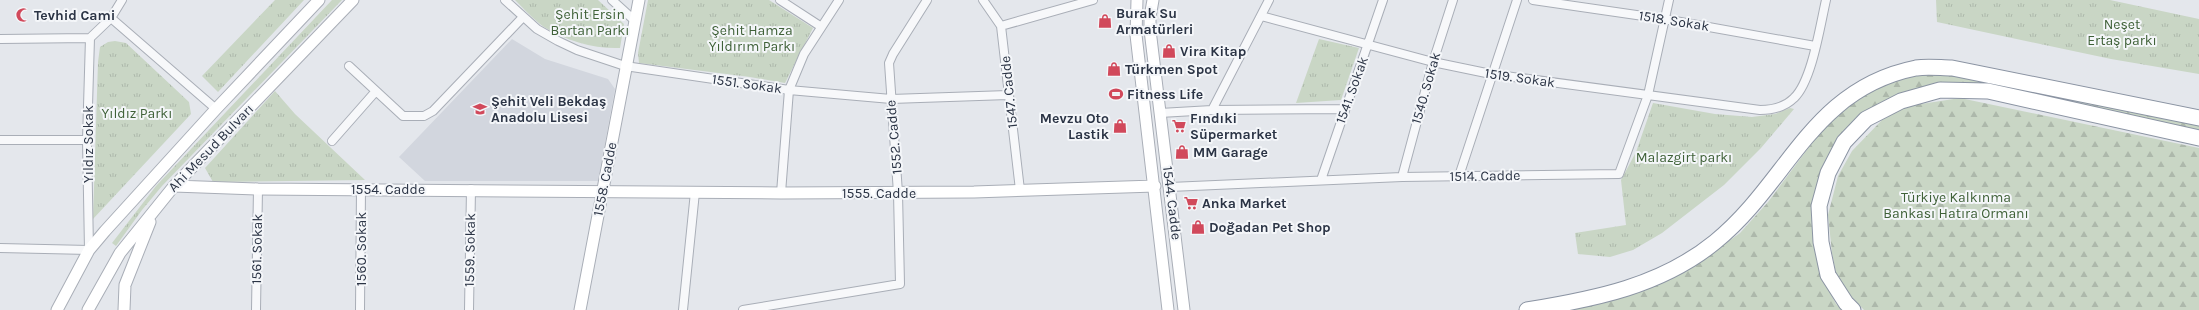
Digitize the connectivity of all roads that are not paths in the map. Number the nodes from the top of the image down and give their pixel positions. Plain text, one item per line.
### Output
1 (122, 0) edge
2 (319, 0) edge
3 (353, 0) edge
4 (505, 0) edge
5 (612, 0) edge
6 (639, 0) edge
7 (780, 0) edge
8 (839, 0) edge
9 (927, 0) edge
10 (983, 0) edge
11 (1093, 0) edge
12 (1153, 0) edge
13 (1269, 0) edge
14 (1383, 0) edge
15 (1453, 0) edge
16 (1517, 0) edge
17 (1533, 0) edge
18 (1669, 0) edge
19 (1826, 0) edge
20 (1136, 1) edge
21 (1261, 16) junction
22 (523, 17) junction
23 (111, 18) junction
24 (1664, 19) junction
25 (634, 20) junction
26 (820, 26) junction
27 (1001, 26) junction
28 (90, 38) junction
29 (0, 39) edge
30 (1369, 45) junction
31 (1815, 46) junction
32 (1433, 62) junction
33 (350, 66) dead end
34 (625, 66) junction
35 (1491, 74) junction
36 (789, 90) junction
37 (376, 91) junction
38 (1008, 95) junction
39 (1648, 95) junction
40 (891, 99) junction
41 (216, 109) junction
42 (1344, 109) junction
43 (1212, 110) junction
44 (1160, 113) junction
45 (2199, 118) edge
46 (2199, 138) edge
47 (0, 140) edge
48 (87, 140) junction
49 (332, 141) dead end
50 (1459, 176) junction
51 (1402, 177) junction
52 (1321, 180) junction
53 (174, 186) junction
54 (1155, 186) junction
55 (1170, 187) junction
56 (258, 189) junction
57 (361, 189) junction
58 (471, 189) junction
59 (1020, 190) junction
60 (602, 191) junction
61 (695, 192) junction
62 (898, 192) junction
63 (781, 193) junction
64 (156, 208) junction
65 (0, 248) edge
66 (90, 250) junction
67 (57, 310) edge
68 (88, 310) edge
69 (124, 310) edge
70 (256, 310) edge
71 (360, 310) edge
72 (469, 310) edge
73 (580, 310) edge
74 (683, 310) edge
75 (743, 310) edge
76 (1168, 310) edge
77 (1184, 310) edge
78 (1527, 310) edge
79 (1853, 310) edge

1 - 23 street
2 - 41 main road, Ahi Mesud Bulvarı
3 - 53 main road, Ahi Mesud Bulvarı
4 - 22 street, 1551. Sokak
5 - 25 street
6 - 25 main road, 1558. Cadde
7 - 26 street
8 - 26 street
9 - 40 street, 1552. Cadde
10 - 27 street, 1547. Cadde
11 - 27 street
12 - 44 main road, 1544. Cadde
13 - 21 street
14 - 30 street, 1541. Sokak
15 - 32 street, 1540. Sokak
16 - 35 street
17 - 24 street, 1518. Sokak
18 - 24 street, 1514. Cadde
19 - 31 street
20 - 54 main road, 1544. Cadde
21 - 30 street, 1519. Sokak
21 - 43 street
22 - 34 street, 1551. Sokak
22 - 37 street
23 - 28 street
23 - 41 street
24 - 31 street, 1518. Sokak
24 - 39 street, 1514. Cadde
25 - 34 main road, 1558. Cadde
26 - 36 street
27 - 38 street, 1547. Cadde
28 - 29 street
28 - 48 street, Yıldız Sokak
30 - 32 street, 1519. Sokak
30 - 42 street, 1541. Sokak
31 - 39 street, 1519. Sokak
32 - 35 street, 1519. Sokak
32 - 51 street, 1540. Sokak
33 - 37 street
34 - 36 street, 1551. Sokak
34 - 60 main road, 1558. Cadde
35 - 39 street, 1519. Sokak
35 - 50 street
36 - 40 street, 1551. Sokak
36 - 63 street
37 - 49 street
38 - 40 street, 1551. Sokak
38 - 59 street, 1547. Cadde
39 - 50 street, 1514. Cadde
40 - 62 street, 1552. Cadde
41 - 66 main road, Ahi Mesud Bulvarı
42 - 43 street
42 - 52 street, 1541. Sokak
43 - 44 street
44 - 55 main road, 1544. Cadde
45 - 78 highway
46 - 79 highway
47 - 48 street
48 - 66 street, Yıldız Sokak
50 - 51 street, 1514. Cadde
51 - 52 street, 1514. Cadde
52 - 55 street, 1514. Cadde
53 - 56 main road, 1554. Cadde
53 - 64 main road, Ahi Mesud Bulvarı
54 - 59 main road, 1555. Cadde
54 - 76 main road, 1544. Cadde
55 - 77 main road, 1544. Cadde
56 - 57 main road, 1554. Cadde
56 - 70 street, 1561. Sokak
57 - 58 main road, 1554. Cadde
57 - 71 street, 1560. Sokak
58 - 60 main road, 1554. Cadde
58 - 72 street, 1559. Sokak
59 - 62 main road, 1555. Cadde
60 - 61 main road, 1555. Cadde
60 - 73 main road, 1558. Cadde
61 - 63 main road, 1555. Cadde
61 - 74 street
62 - 63 main road, 1555. Cadde
62 - 75 street, 1552. Cadde
64 - 68 main road, Ahi Mesud Bulvarı
64 - 69 main road
65 - 66 street
66 - 67 main road, Ahi Mesud Bulvarı

